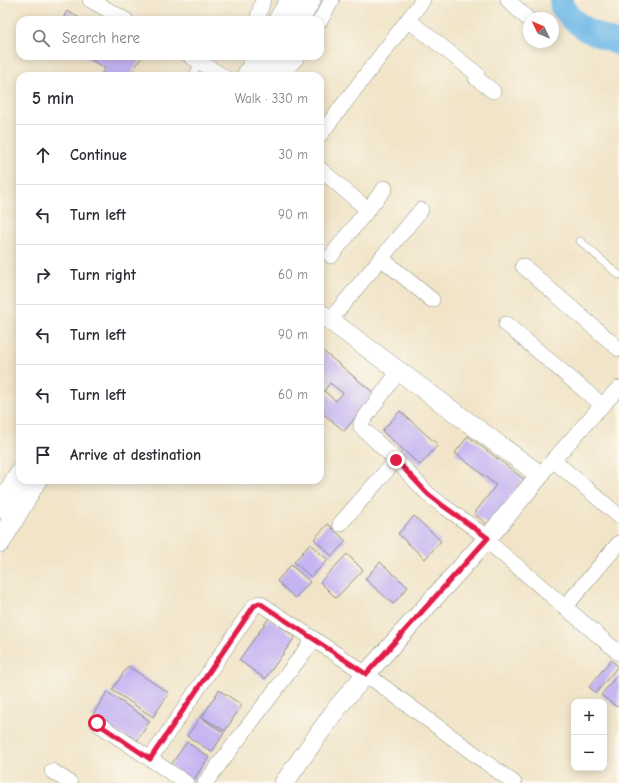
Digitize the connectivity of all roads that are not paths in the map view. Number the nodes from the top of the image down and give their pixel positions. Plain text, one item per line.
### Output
1 (90, 0) edge
2 (263, 0) edge
3 (291, 0) edge
4 (310, 0) edge
5 (332, 0) edge
6 (423, 0) edge
7 (508, 0) edge
8 (523, 14) edge
9 (119, 16) edge
10 (258, 16) edge
11 (281, 16) edge
12 (301, 16) edge
13 (323, 16) edge
14 (408, 20) junction
15 (195, 60) edge
16 (197, 60) edge
17 (270, 60) edge
18 (295, 60) edge
19 (254, 67) edge
20 (193, 72) edge
21 (217, 72) edge
22 (282, 72) edge
23 (493, 91) dead end
24 (324, 130) edge
25 (324, 172) edge
26 (385, 188) dead end
27 (368, 210) junction
28 (421, 210) dead end
29 (580, 241) dead end
30 (331, 256) dead end
31 (381, 258) junction
32 (523, 266) dead end
33 (619, 275) edge
34 (432, 300) dead end
35 (325, 316) edge
36 (506, 324) dead end
37 (619, 349) edge
38 (399, 371) junction
39 (619, 389) edge
40 (602, 405) junction
41 (396, 460) junction
42 (553, 460) junction
43 (540, 475) junction
44 (16, 480) edge
45 (34, 484) edge
46 (0, 508) edge
47 (619, 516) edge
48 (340, 524) dead end
49 (487, 539) junction
50 (0, 542) edge
51 (619, 544) edge
52 (565, 607) junction
53 (314, 639) junction
54 (619, 653) edge
55 (366, 674) junction
56 (97, 723) dead end
57 (150, 759) junction
58 (52, 771) dead end
59 (70, 783) edge
60 (186, 783) edge
61 (205, 783) edge
62 (284, 783) edge
63 (514, 783) edge

1 - 9 street
2 - 10 street
3 - 11 main road
4 - 12 main road
5 - 13 street
6 - 14 street
7 - 8 street
14 - 23 street
14 - 24 street
15 - 20 lane
16 - 21 street
17 - 19 main road
18 - 22 street
25 - 27 street
26 - 27 street
27 - 30 street
28 - 31 street
29 - 33 lane
31 - 34 street
31 - 35 street
32 - 37 street
35 - 38 street
36 - 40 street
38 - 41 street
38 - 43 street
39 - 40 street
40 - 42 street
41 - 48 street
41 - 49 street
42 - 43 street
42 - 47 street
43 - 49 street
44 - 46 main road
45 - 50 main road
49 - 52 street
49 - 55 street
51 - 52 street
52 - 54 street
53 - 55 street
53 - 57 street
53 - 61 street
55 - 62 street
55 - 63 street
56 - 57 street
57 - 60 street
58 - 59 street

